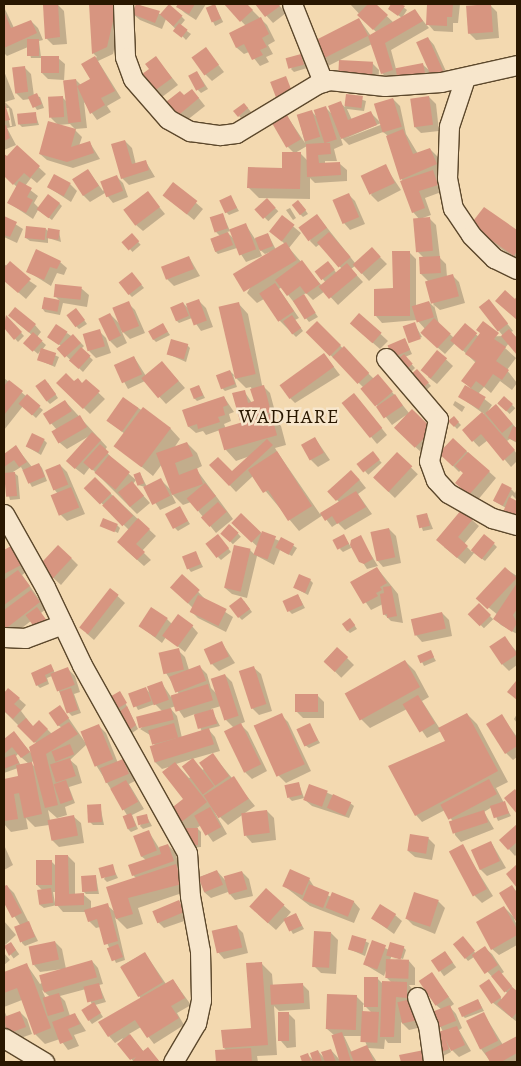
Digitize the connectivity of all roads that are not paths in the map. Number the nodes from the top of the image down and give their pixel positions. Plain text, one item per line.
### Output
1 (123, 4) edge
2 (292, 4) edge
3 (517, 65) edge
4 (465, 78) junction
5 (323, 82) junction
6 (517, 269) edge
7 (386, 358) dead end
8 (4, 514) edge
9 (517, 525) edge
10 (63, 624) junction
11 (4, 637) edge
12 (417, 997) dead end
13 (4, 1038) edge
14 (44, 1062) edge
15 (173, 1062) edge
16 (433, 1062) edge

1 - 5 street
2 - 5 street
3 - 4 street
4 - 5 street
4 - 6 street
7 - 9 street
8 - 10 street
10 - 11 street
10 - 15 street
12 - 16 street
13 - 14 street

